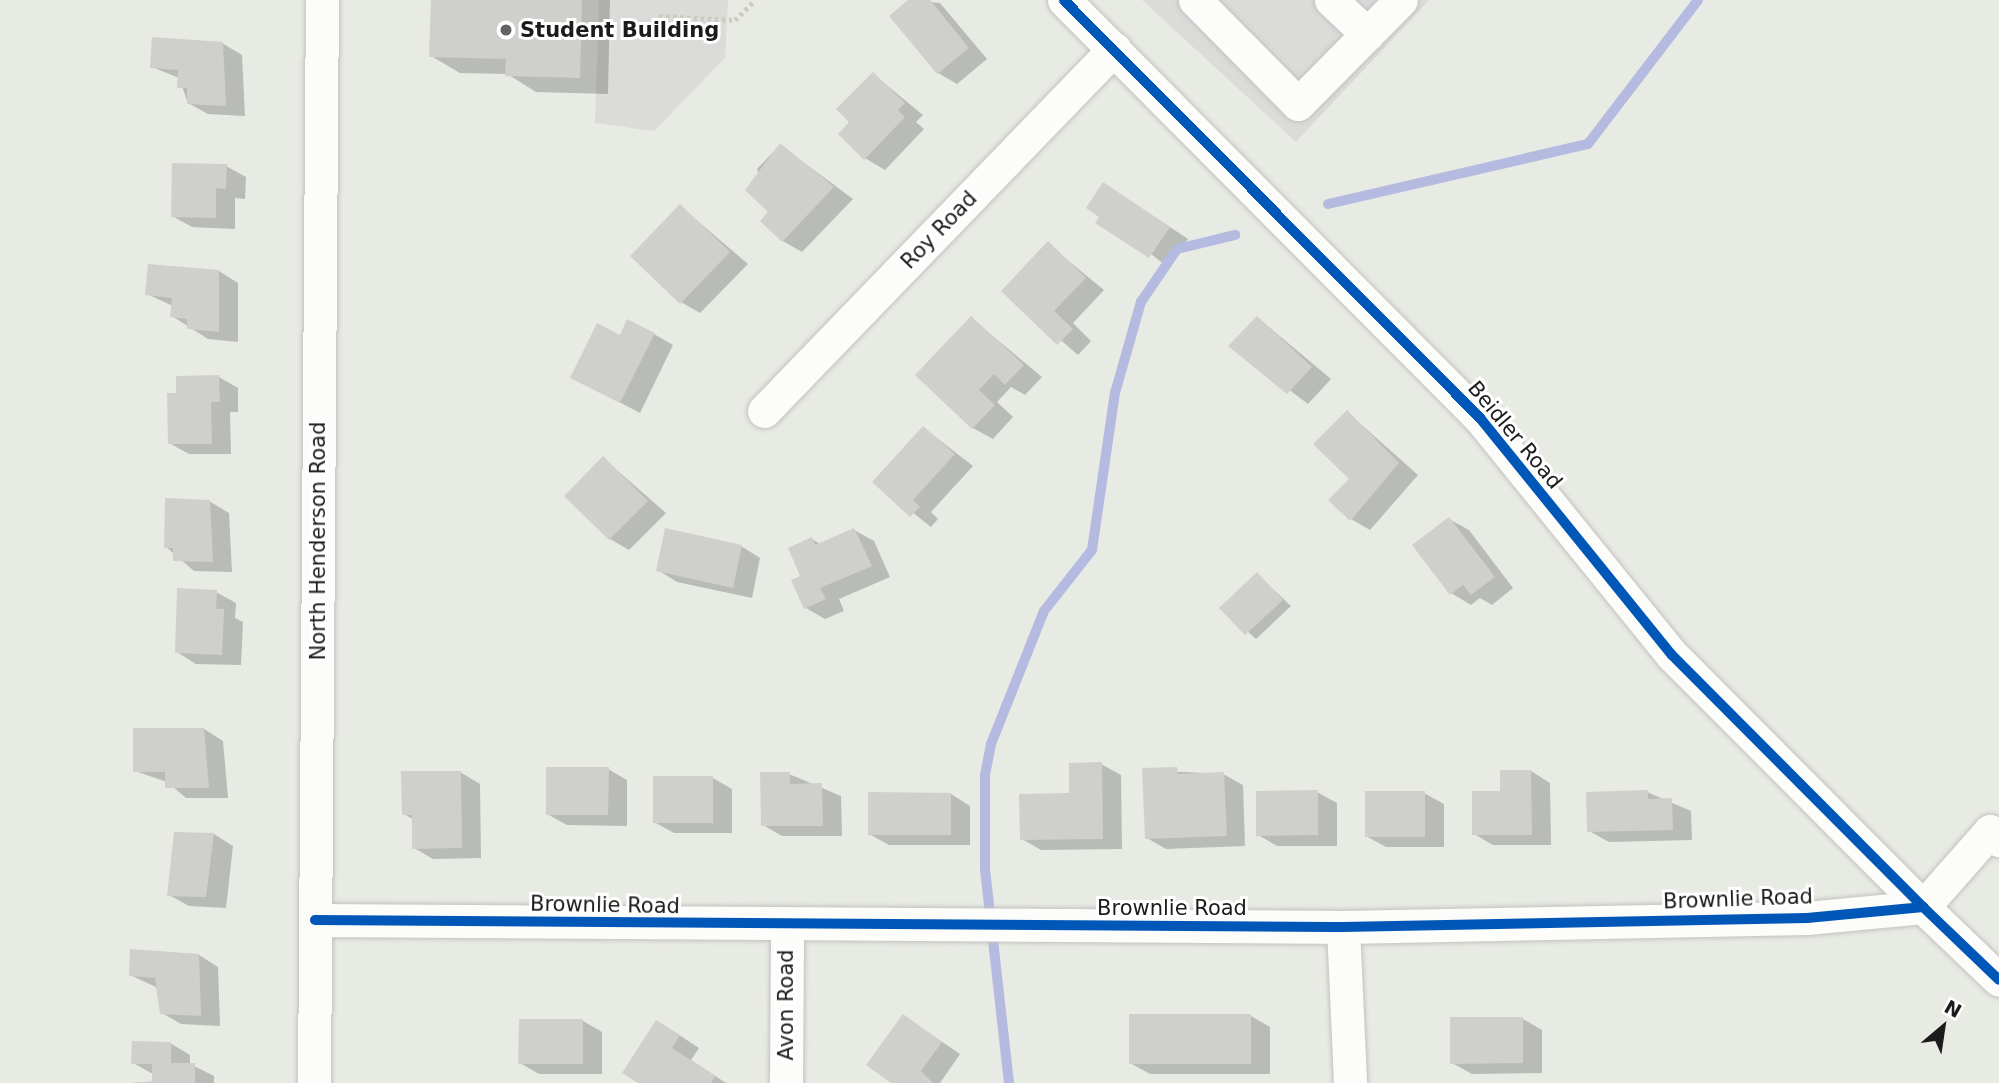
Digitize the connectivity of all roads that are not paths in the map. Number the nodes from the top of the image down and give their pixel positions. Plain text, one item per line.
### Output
1 (322, 0) edge
2 (1064, 0) edge
3 (1195, 0) edge
4 (1331, 0) edge
5 (1401, 0) edge
6 (1367, 34) junction
7 (1114, 49) junction
8 (764, 411) dead end
9 (1995, 836) edge
10 (1923, 907) junction
11 (315, 920) junction
12 (787, 926) junction
13 (1343, 927) junction
14 (1999, 980) edge
15 (314, 1083) edge
16 (786, 1083) edge
17 (1350, 1083) edge

1 - 11 street, North Henderson Road
2 - 7 street, Beidler Road
3 - 6 street
4 - 6 street
5 - 6 street
7 - 8 street, Roy Road
7 - 10 street, Beidler Road
9 - 10 street
10 - 13 street, Brownlie Road
10 - 14 street
11 - 12 street, Brownlie Road
11 - 15 street, North Henderson Road
12 - 13 street, Brownlie Road
12 - 16 street, Avon Road
13 - 17 street

